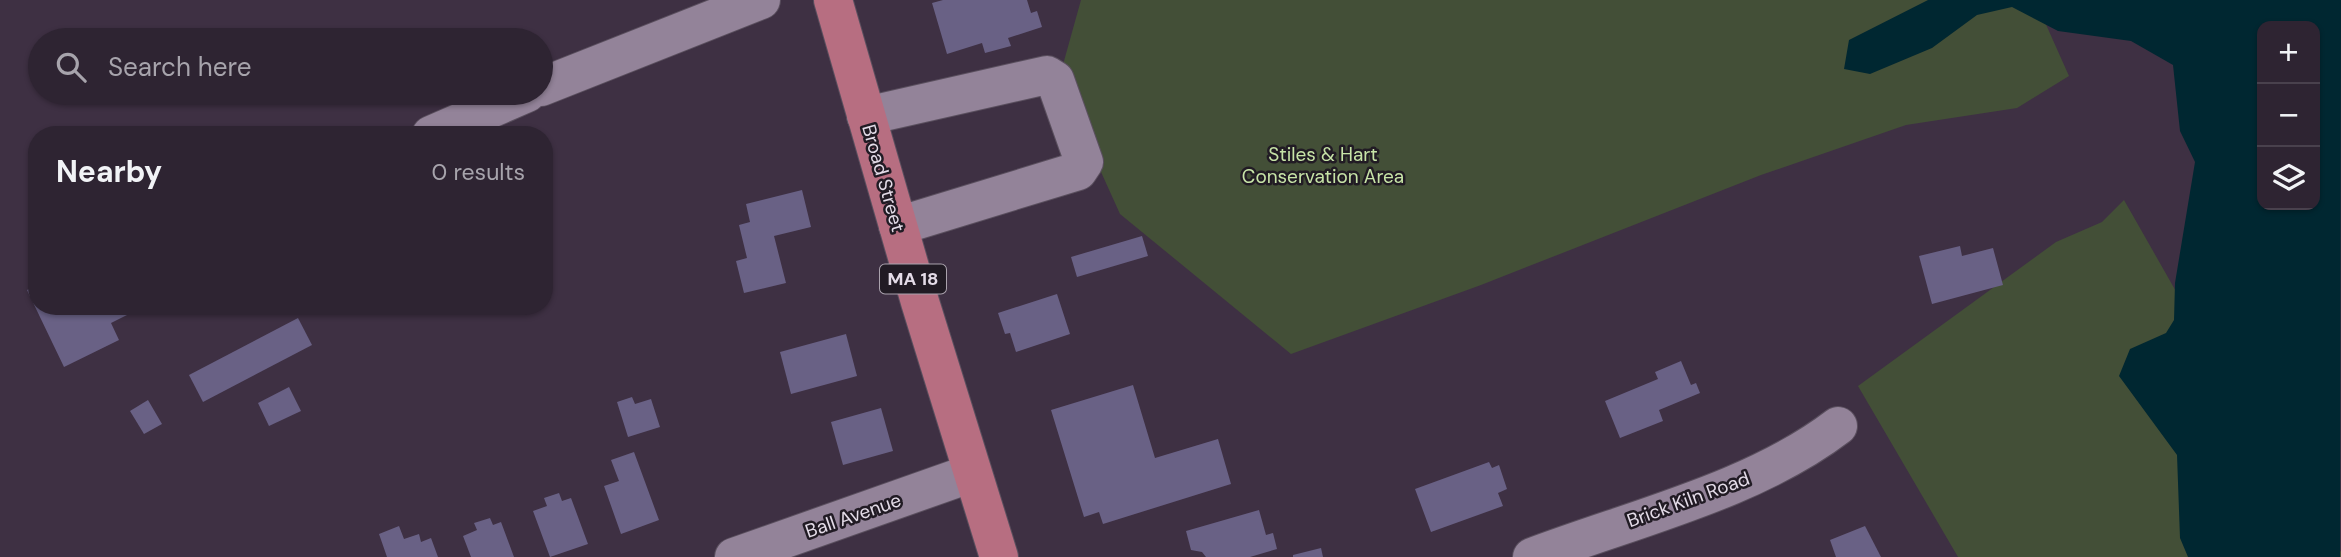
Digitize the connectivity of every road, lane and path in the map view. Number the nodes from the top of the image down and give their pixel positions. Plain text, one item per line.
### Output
1 (761, 0) edge
2 (833, 0) edge
3 (553, 82) edge
4 (500, 105) edge
5 (866, 116) junction
6 (452, 126) edge
7 (898, 226) junction
8 (1838, 426) dead end
9 (972, 473) junction
10 (734, 557) edge
11 (999, 557) edge
12 (1532, 557) edge

1 - 3 street
2 - 5 main road, Broad Street / MA 18
4 - 6 street
5 - 7 main road, Broad Street / MA 18
5 - 7 street
7 - 9 main road, Broad Street / MA 18
8 - 12 street, Brick Kiln Road
9 - 10 street, Ball Avenue
9 - 11 main road, Broad Street / MA 18

